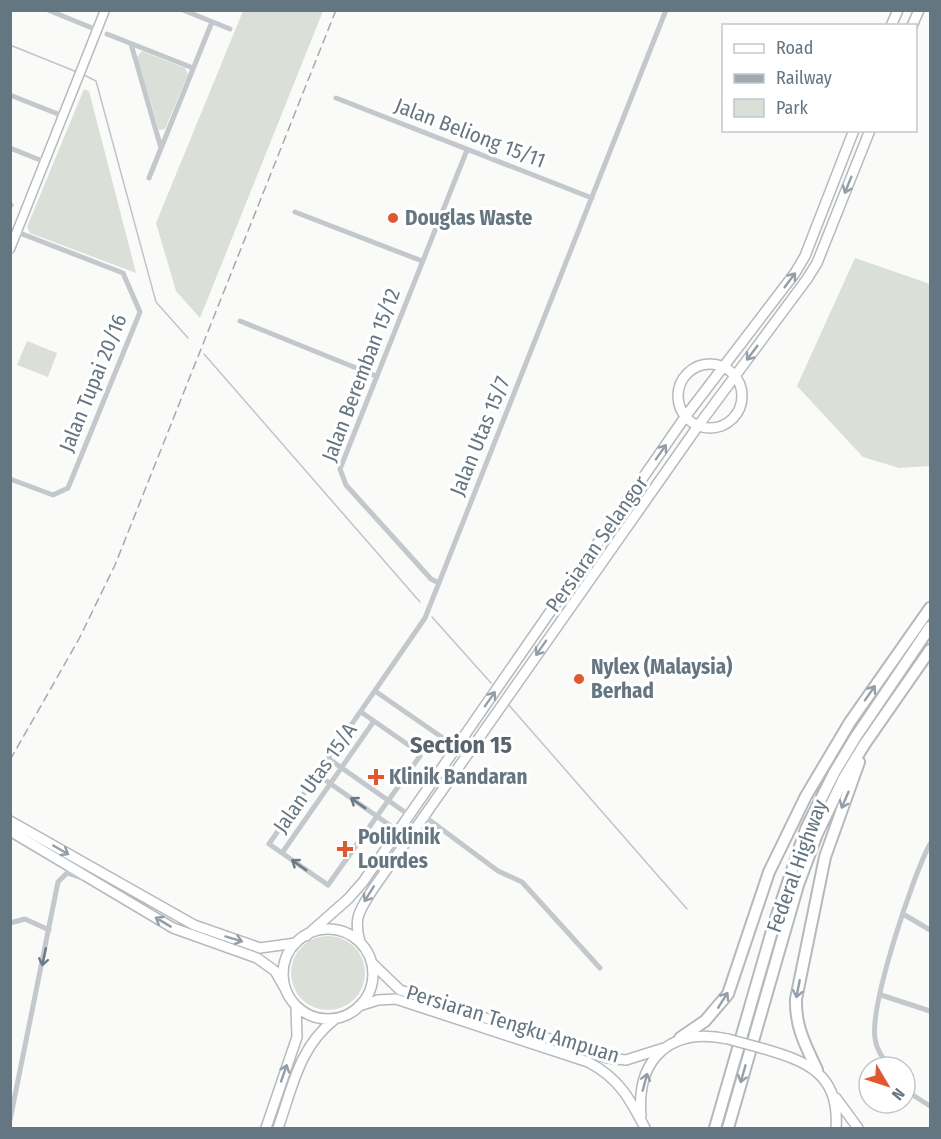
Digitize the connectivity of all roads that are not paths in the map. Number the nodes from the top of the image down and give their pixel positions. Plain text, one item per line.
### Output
1 (48, 10) edge
2 (105, 10) edge
3 (183, 10) edge
4 (666, 10) edge
5 (898, 10) edge
6 (919, 10) edge
7 (212, 22) junction
8 (892, 24) edge
9 (913, 24) edge
10 (230, 29) dead end
11 (97, 30) junction
12 (107, 34) dead end
13 (131, 44) junction
14 (194, 68) junction
15 (10, 95) edge
16 (336, 98) dead end
17 (63, 116) junction
18 (853, 132) edge
19 (869, 132) edge
20 (10, 148) edge
21 (161, 148) junction
22 (467, 150) junction
23 (45, 162) junction
24 (149, 178) dead end
25 (592, 198) junction
26 (295, 212) dead end
27 (17, 232) junction
28 (10, 249) edge
29 (422, 261) junction
30 (240, 321) dead end
31 (723, 366) junction
32 (736, 375) junction
33 (376, 376) junction
34 (685, 417) junction
35 (698, 426) junction
36 (10, 479) edge
37 (439, 583) junction
38 (930, 608) edge
39 (930, 627) edge
40 (930, 650) edge
41 (375, 691) junction
42 (361, 712) junction
43 (374, 721) junction
44 (850, 722) junction
45 (864, 745) junction
46 (456, 747) junction
47 (328, 759) junction
48 (341, 768) junction
49 (834, 773) junction
50 (318, 775) junction
51 (330, 784) junction
52 (388, 801) junction
53 (409, 815) junction
54 (378, 816) junction
55 (424, 816) junction
56 (10, 821) edge
57 (10, 831) edge
58 (398, 831) junction
59 (930, 844) edge
60 (282, 853) junction
61 (98, 883) junction
62 (903, 914) junction
63 (10, 923) edge
64 (49, 930) junction
65 (930, 930) edge
66 (306, 936) junction
67 (360, 942) junction
68 (296, 943) junction
69 (372, 963) junction
70 (600, 968) dead end
71 (287, 992) junction
72 (881, 995) junction
73 (296, 1006) junction
74 (359, 1006) junction
75 (930, 1011) edge
76 (336, 1018) junction
77 (680, 1038) junction
78 (664, 1048) junction
79 (881, 1055) edge
80 (817, 1070) junction
81 (832, 1091) junction
82 (917, 1098) edge
83 (930, 1107) edge
84 (10, 1120) edge
85 (644, 1125) edge
86 (266, 1128) edge
87 (279, 1128) edge
88 (715, 1128) edge
89 (728, 1128) edge
90 (836, 1128) edge
91 (858, 1128) edge

1 - 11 street
2 - 11 street
3 - 7 street
4 - 25 street, Jalan Utas 15/7
5 - 8 main road
6 - 9 main road
7 - 10 street
7 - 14 street
11 - 17 street
12 - 13 street
13 - 14 street
13 - 21 street
14 - 21 street
15 - 17 street
16 - 22 street, Jalan Beliong 15/11
17 - 23 street
31 -> 18 main road, Persiaran Selangor
19 -> 32 main road, Persiaran Selangor
20 - 23 street
21 - 24 street
22 - 25 street, Jalan Beliong 15/11
22 - 29 street, Jalan Beremban 15/12
23 - 27 street
25 - 37 street, Jalan Utas 15/7
26 - 29 street
27 - 28 street
27 - 36 street, Jalan Tupai 20/16
29 - 33 street, Jalan Beremban 15/12
30 - 33 street
31 - 32 main road
31 - 34 main road, Persiaran Selangor
31 - 34 main road
32 - 35 main road, Persiaran Selangor
32 - 35 main road
33 - 37 street, Jalan Beremban 15/12
34 - 35 main road
46 -> 34 main road, Persiaran Selangor
35 -> 55 main road, Persiaran Selangor
37 - 41 street, Jalan Utas 15/7
44 -> 38 highway
39 - 49 highway, Federal Highway
40 - 45 highway, Federal Highway
41 - 42 street, Jalan Utas 15/7
41 - 46 street
42 - 43 street
42 - 47 street, Jalan Utas 15/7
43 - 48 street, Jalan Utas 15/A
43 - 52 street
44 - 49 highway
77 -> 44 highway
45 -> 80 highway
45 -> 89 highway, Federal Highway
46 - 53 main road, Persiaran Selangor
47 - 48 street
47 - 50 street, Jalan Utas 15/7
48 - 51 street, Jalan Utas 15/A
48 - 52 street
49 - 88 highway, Federal Highway
50 - 51 street
50 - 60 street, Jalan Utas 15/7
54 -> 51 street
51 - 60 street, Jalan Utas 15/A
52 - 53 street
52 - 54 street
53 - 58 main road, Persiaran Selangor
54 - 58 street
54 -> 60 street
55 -> 67 main road, Persiaran Selangor
55 - 70 street
56 -> 68 main road
57 - 61 main road
58 - 66 main road, Persiaran Selangor
59 - 62 street
61 - 64 street
71 -> 61 main road
62 - 65 street
62 - 72 street
63 - 64 street
64 -> 84 street
66 - 67 main road
66 - 68 main road
67 - 69 main road
68 - 71 main road
69 - 74 main road
69 - 78 main road, Persiaran Tengku Ampuan
71 - 73 main road
72 - 75 street
72 - 79 street
73 - 76 main road
86 -> 73 main road
74 - 76 main road
74 - 85 main road, Persiaran Tengku Ampuan
76 - 87 main road
77 - 78 main road
77 - 80 main road, bridge
85 -> 78 main road
80 - 81 main road
81 - 90 main road
81 - 91 main road
82 - 83 street

